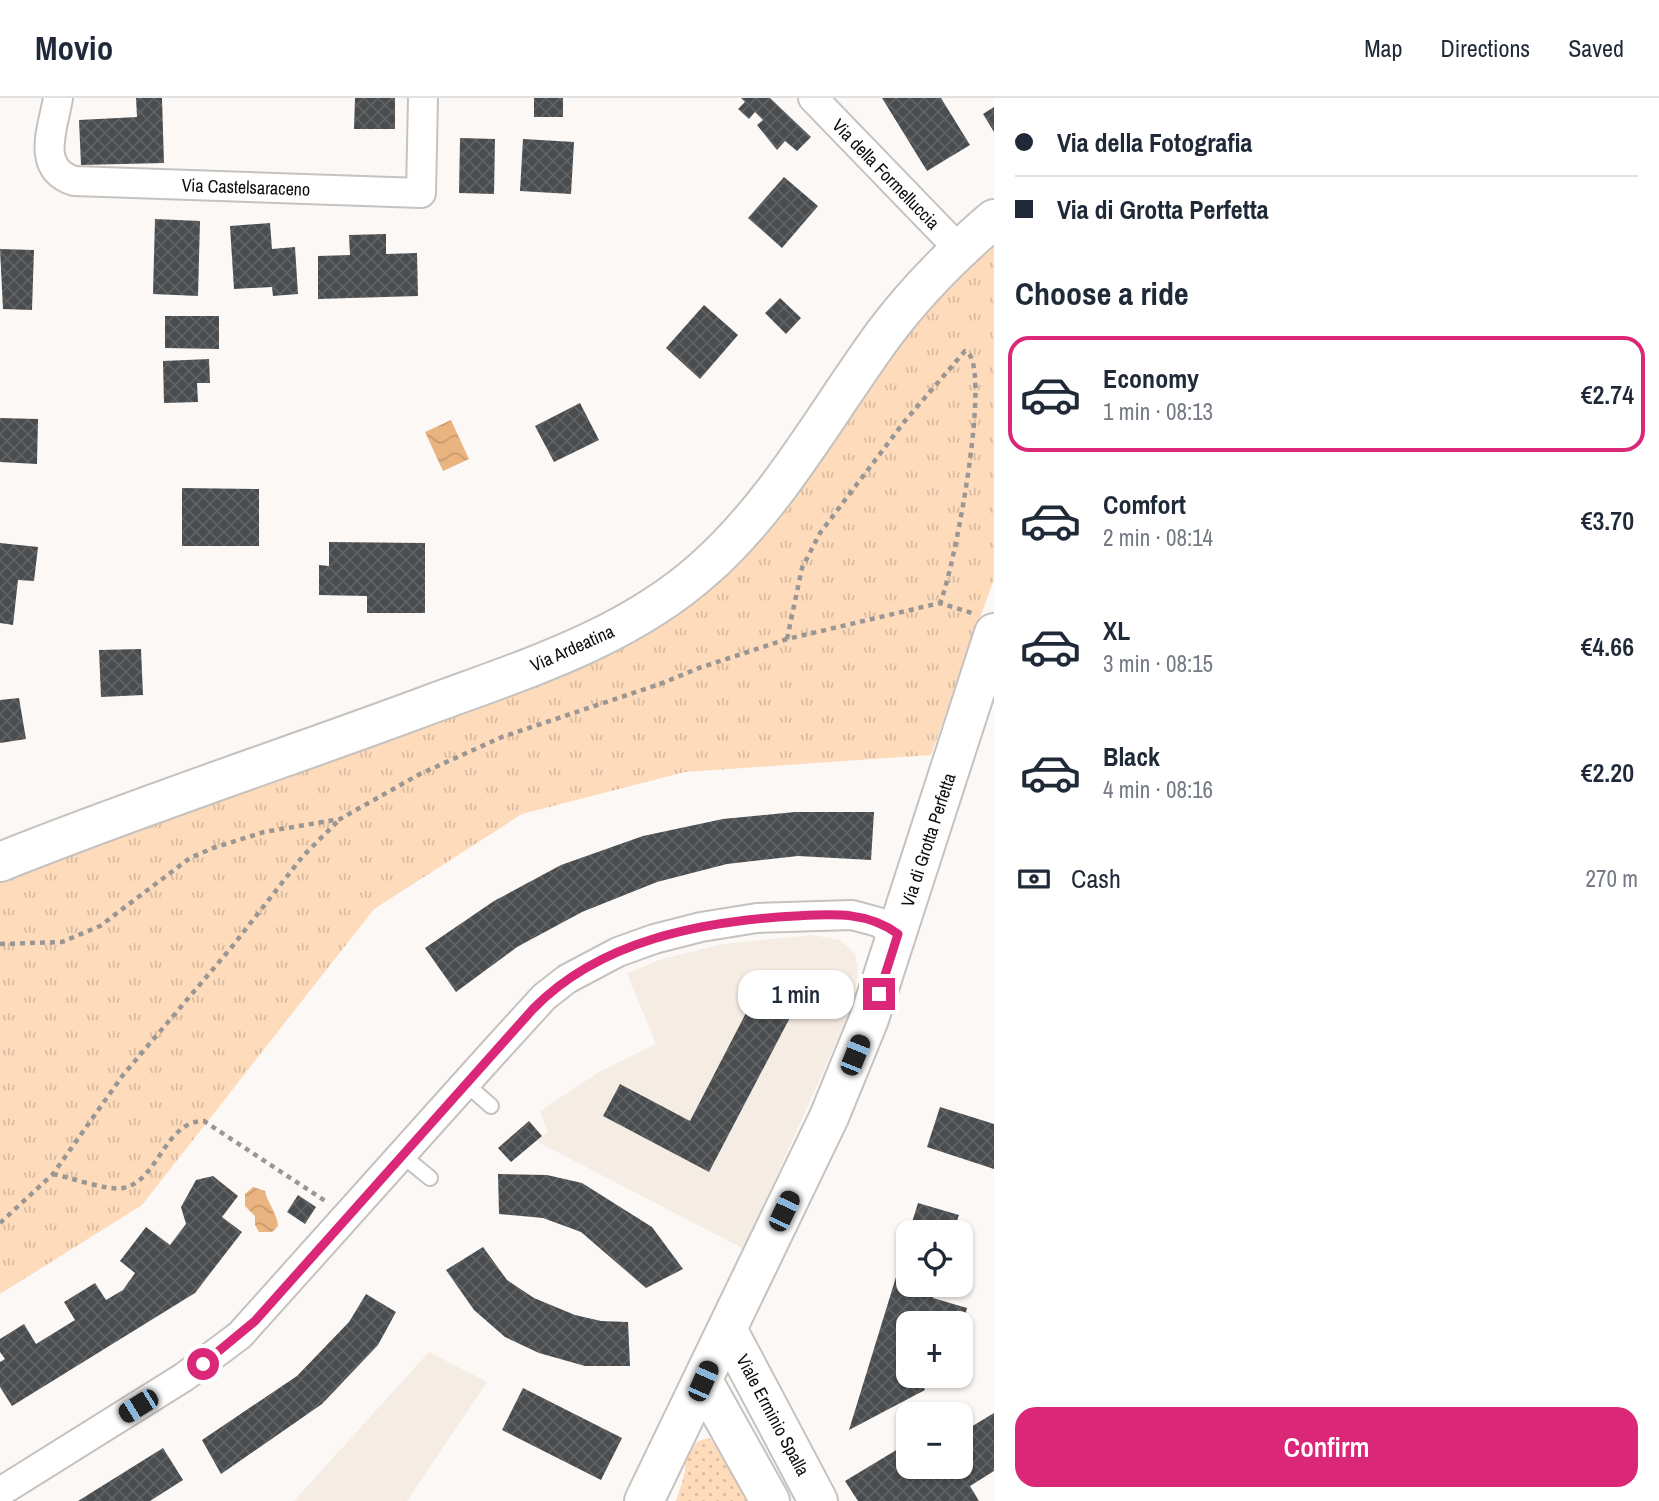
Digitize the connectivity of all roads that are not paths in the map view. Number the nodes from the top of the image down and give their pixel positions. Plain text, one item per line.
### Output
1 (58, 98) edge
2 (423, 98) edge
3 (813, 98) edge
4 (994, 219) edge
5 (959, 249) junction
6 (989, 625) edge
7 (0, 862) edge
8 (898, 934) junction
9 (467, 1084) junction
10 (491, 1106) dead end
11 (403, 1156) junction
12 (430, 1178) dead end
13 (727, 1329) junction
14 (703, 1381) junction
15 (0, 1492) edge
16 (644, 1501) edge
17 (770, 1501) edge
18 (818, 1501) edge

1 - 2 street, Via Castelsaraceno
3 - 5 street, Via della Formelluccia
4 - 5 main road, Via Ardeatina
5 - 7 main road, Via Ardeatina
6 - 8 main road, Via di Grotta Perfetta
8 - 9 street
8 - 13 main road, Via di Grotta Perfetta
9 - 10 lane
9 - 11 street
11 - 12 lane
11 - 15 street
13 - 14 main road, Via di Grotta Perfetta
13 - 18 main road, Viale Erminio Spalla
14 - 16 main road, Via di Grotta Perfetta
14 - 17 main road

